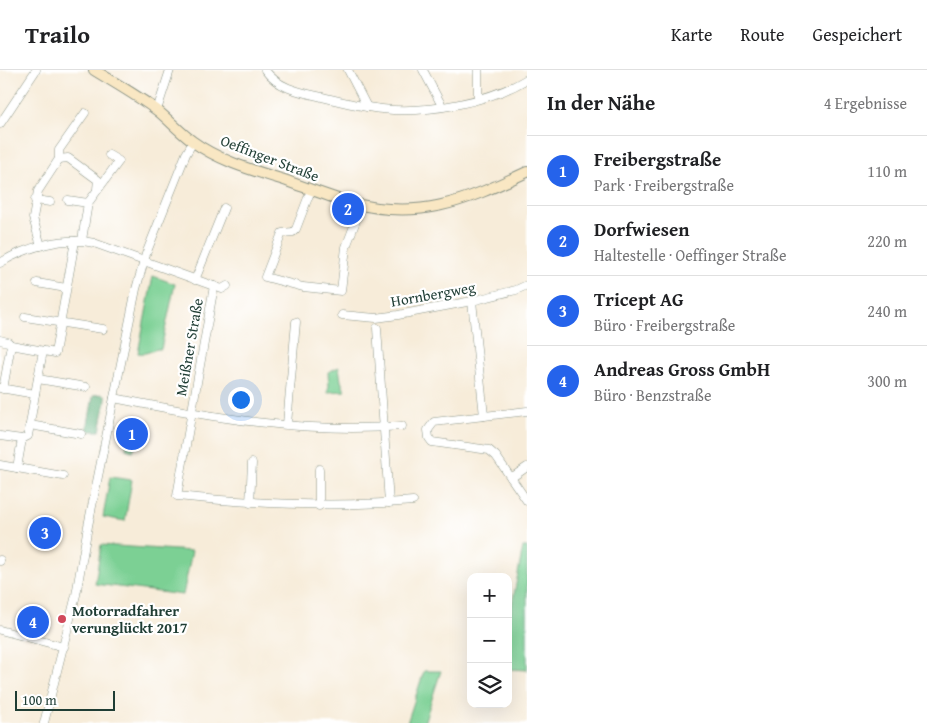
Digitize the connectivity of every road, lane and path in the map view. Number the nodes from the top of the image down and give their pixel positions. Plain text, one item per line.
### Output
1 (36, 70) edge
2 (94, 70) edge
3 (170, 70) edge
4 (265, 70) edge
5 (348, 70) edge
6 (423, 70) edge
7 (478, 70) edge
8 (527, 79) edge
9 (478, 99) junction
10 (442, 106) junction
11 (366, 107) junction
12 (157, 110) junction
13 (85, 113) dead end
14 (0, 124) edge
15 (193, 142) junction
16 (109, 155) dead end
17 (59, 159) junction
18 (527, 172) edge
19 (311, 190) junction
20 (97, 191) junction
21 (35, 200) junction
22 (68, 200) dead end
23 (50, 202) dead end
24 (88, 203) junction
25 (362, 205) junction
26 (224, 208) dead end
27 (78, 240) junction
28 (40, 246) junction
29 (144, 261) junction
30 (0, 263) edge
31 (195, 280) junction
32 (37, 283) dead end
33 (527, 285) edge
34 (214, 286) junction
35 (226, 286) dead end
36 (66, 288) junction
37 (472, 301) junction
38 (342, 316) dead end
39 (25, 317) dead end
40 (61, 322) junction
41 (296, 322) dead end
42 (377, 328) dead end
43 (103, 329) dead end
44 (0, 340) edge
45 (11, 345) junction
46 (43, 351) junction
47 (38, 378) junction
48 (86, 387) dead end
49 (2, 389) edge
50 (35, 394) junction
51 (114, 398) junction
52 (527, 411) edge
53 (191, 414) junction
54 (484, 416) junction
55 (287, 424) junction
56 (30, 425) junction
57 (402, 426) dead end
58 (384, 427) junction
59 (81, 434) dead end
60 (0, 436) edge
61 (22, 439) junction
62 (252, 463) dead end
63 (0, 465) edge
64 (527, 467) edge
65 (17, 468) junction
66 (319, 470) dead end
67 (64, 476) dead end
68 (511, 478) junction
69 (413, 501) dead end
70 (527, 501) edge
71 (389, 503) junction
72 (250, 504) junction
73 (319, 506) junction
74 (0, 630) edge
75 (64, 647) junction
76 (44, 723) edge

1 - 14 street
2 - 12 street, Oeffinger Straße
3 - 12 street
4 - 11 street
5 - 11 street
6 - 10 street
7 - 9 street
8 - 9 street
9 - 10 street
10 - 11 street
12 - 15 street, Oeffinger Straße
13 - 17 street
15 - 19 street, Oeffinger Straße
15 - 29 street
16 - 20 street
17 - 20 street
17 - 21 street
18 - 25 street, Oeffinger Straße
19 - 25 street, Oeffinger Straße
19 - 25 street
20 - 24 street
21 - 23 street
21 - 28 street
22 - 24 street
24 - 27 street
26 - 31 street
27 - 28 street
27 - 29 street
27 - 36 street
28 - 30 street
29 - 31 street
29 - 51 street
31 - 34 street
32 - 36 street
33 - 37 street, Hornbergweg
34 - 35 street
34 - 53 street, Meißner Straße
36 - 40 street
37 - 38 street, Hornbergweg
37 - 54 street
39 - 40 street
40 - 43 street
40 - 46 street
41 - 55 street
42 - 58 street
44 - 45 street
45 - 46 street
45 - 49 street
46 - 47 street
47 - 48 street
47 - 50 street
49 - 50 street
50 - 56 street
51 - 53 street, Meißner Straße
51 - 75 street
52 - 54 street
53 - 55 street, Meißner Straße
53 - 72 street
54 - 68 street
55 - 58 street, Meißner Straße
56 - 59 street
56 - 61 street
57 - 58 street, Meißner Straße
58 - 71 street
60 - 61 street
61 - 65 street
62 - 72 street
63 - 65 street
64 - 68 street
65 - 67 street
66 - 73 street
68 - 70 street
69 - 71 street
71 - 73 street
72 - 73 street
74 - 75 street
75 - 76 street

